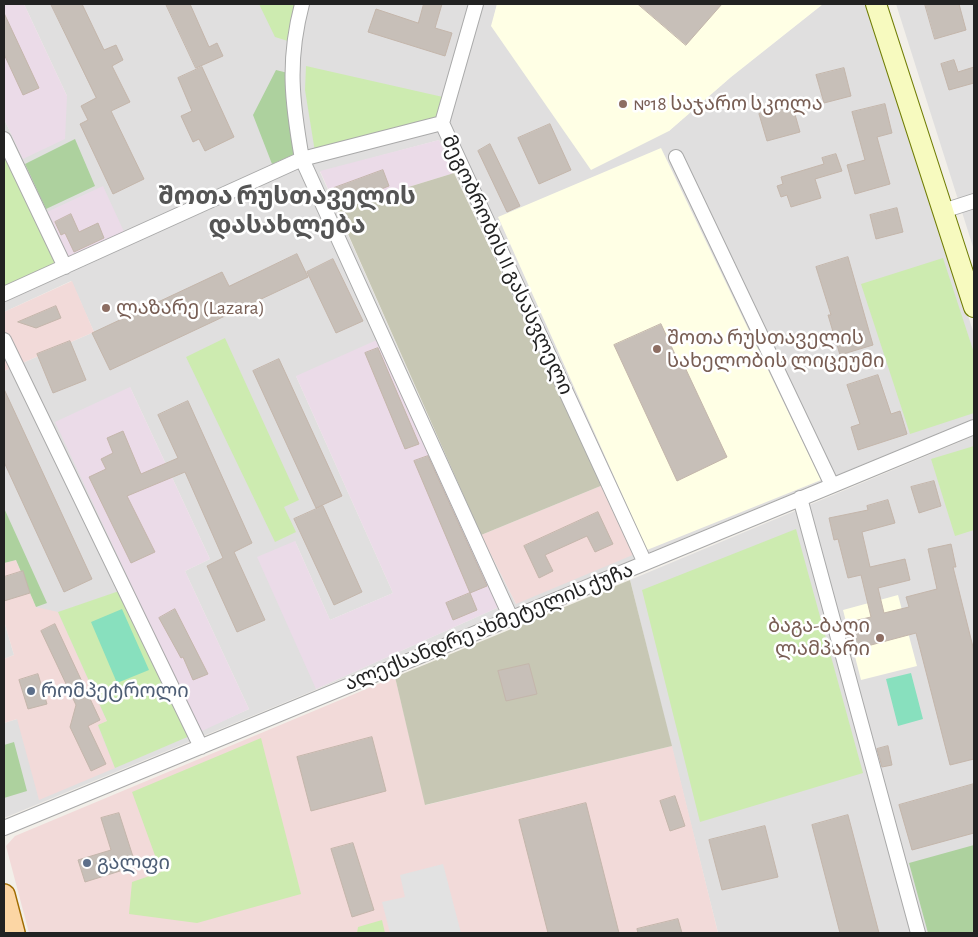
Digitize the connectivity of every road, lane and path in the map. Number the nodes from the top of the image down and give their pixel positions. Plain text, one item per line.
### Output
1 (302, 4) edge
2 (476, 4) edge
3 (876, 4) edge
4 (442, 123) junction
5 (4, 139) edge
6 (676, 157) dead end
7 (302, 159) junction
8 (974, 201) edge
9 (943, 211) junction
10 (65, 267) junction
11 (4, 294) edge
12 (974, 307) edge
13 (4, 340) edge
14 (974, 426) edge
15 (832, 486) junction
16 (800, 498) junction
17 (645, 563) junction
18 (511, 618) junction
19 (201, 747) junction
20 (4, 828) edge
21 (4, 895) edge
22 (14, 933) edge
23 (918, 933) edge

1 - 7 street
2 - 4 street
3 - 9 street
4 - 7 street, მეგობრობის II გასასვლელი
4 - 17 street, მეგობრობის II გასასვლელი
5 - 10 street
6 - 15 street
7 - 10 street, მეგობრობის II გასასვლელი
7 - 18 street
8 - 9 street
9 - 12 street
10 - 11 street, მეგობრობის II გასასვლელი
13 - 19 street
14 - 15 street, ალექსანდრე ახმეტელის ქუჩა
15 - 16 street, ალექსანდრე ახმეტელის ქუჩა
16 - 17 street, ალექსანდრე ახმეტელის ქუჩა
16 - 23 street
17 - 18 street, ალექსანდრე ახმეტელის ქუჩა
18 - 19 street, ალექსანდრე ახმეტელის ქუჩა
19 - 20 street, ალექსანდრე ახმეტელის ქუჩა
21 - 22 main road

